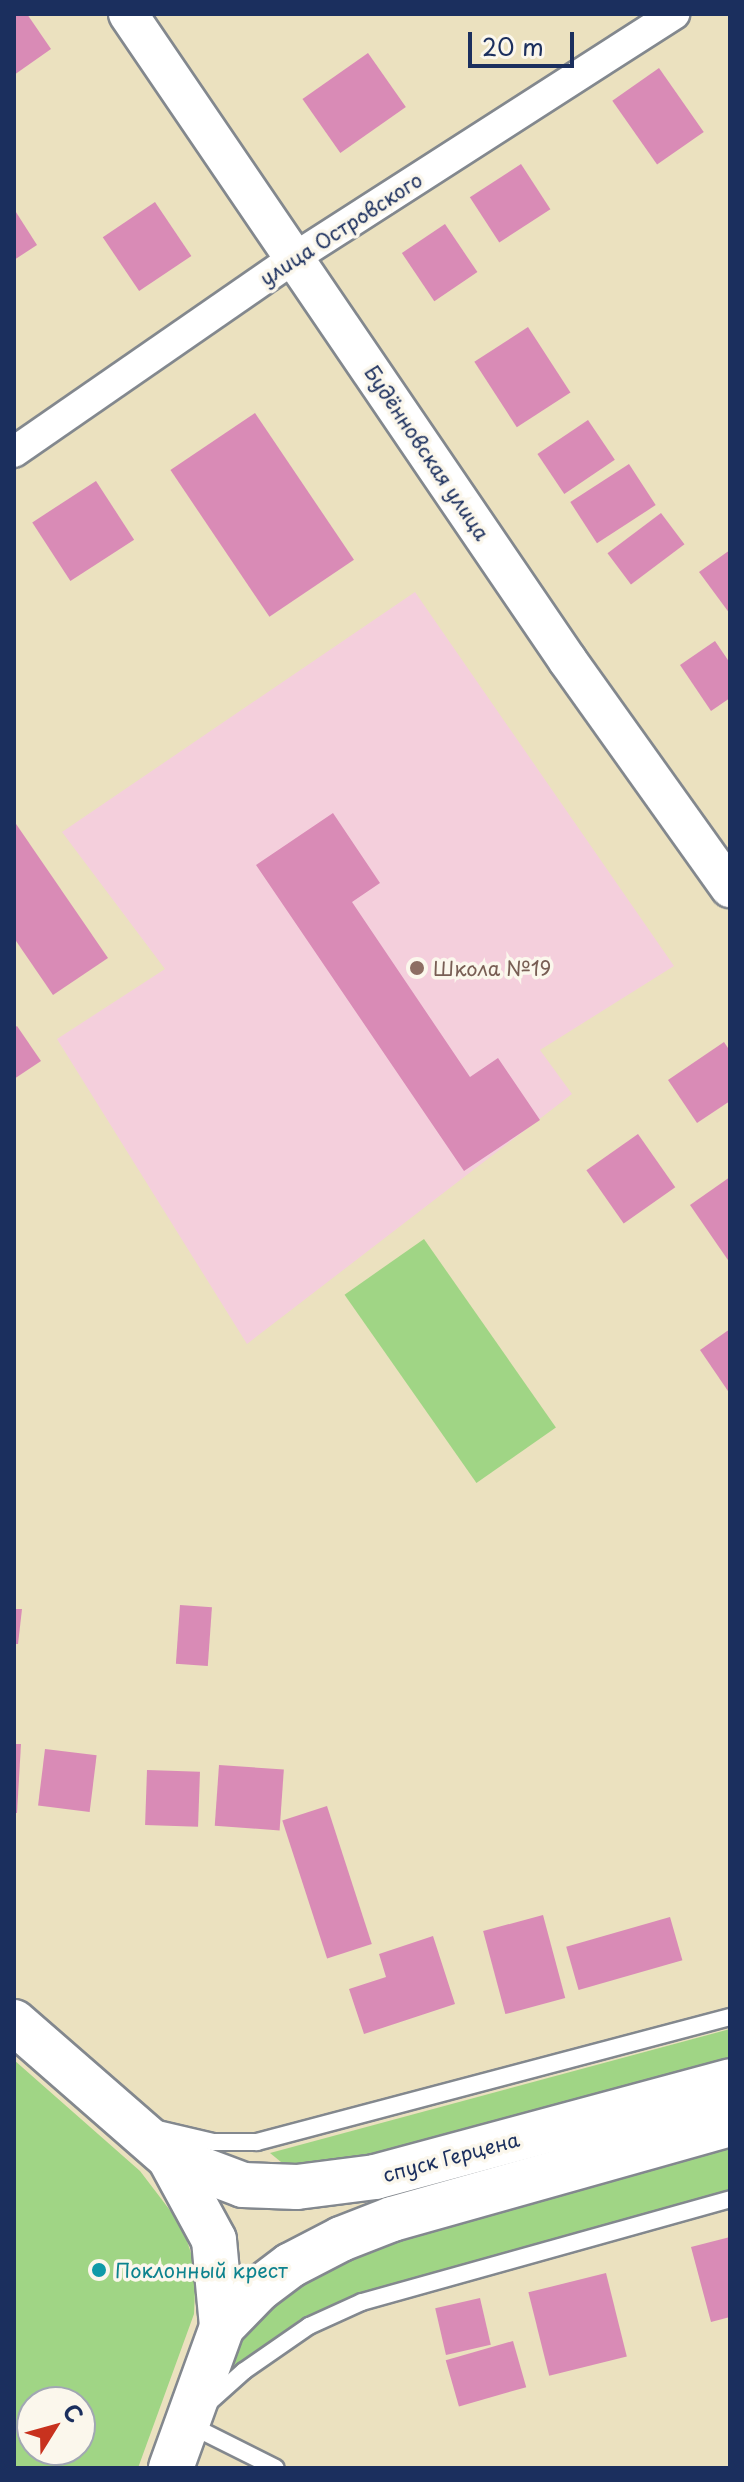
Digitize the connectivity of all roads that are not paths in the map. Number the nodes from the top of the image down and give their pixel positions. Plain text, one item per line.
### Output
1 (128, 14) edge
2 (674, 14) edge
3 (294, 258) junction
4 (14, 452) edge
5 (730, 888) edge
6 (730, 2017) edge
7 (14, 2022) edge
8 (730, 2081) edge
9 (122, 2116) junction
10 (730, 2124) edge
11 (169, 2157) junction
12 (730, 2199) edge
13 (222, 2327) junction
14 (187, 2423) junction
15 (171, 2468) edge
16 (276, 2468) edge

1 - 3 street, Будённовская улица
2 - 3 street, улица Островского
3 - 4 street, улица Островского
3 - 5 street, Будённовская улица
6 - 9 lane
7 - 9 main road
8 - 11 main road, спуск Герцена
9 - 11 main road
10 - 13 main road
11 - 13 main road
12 - 14 lane
13 - 14 main road
14 - 15 main road
14 - 16 lane

